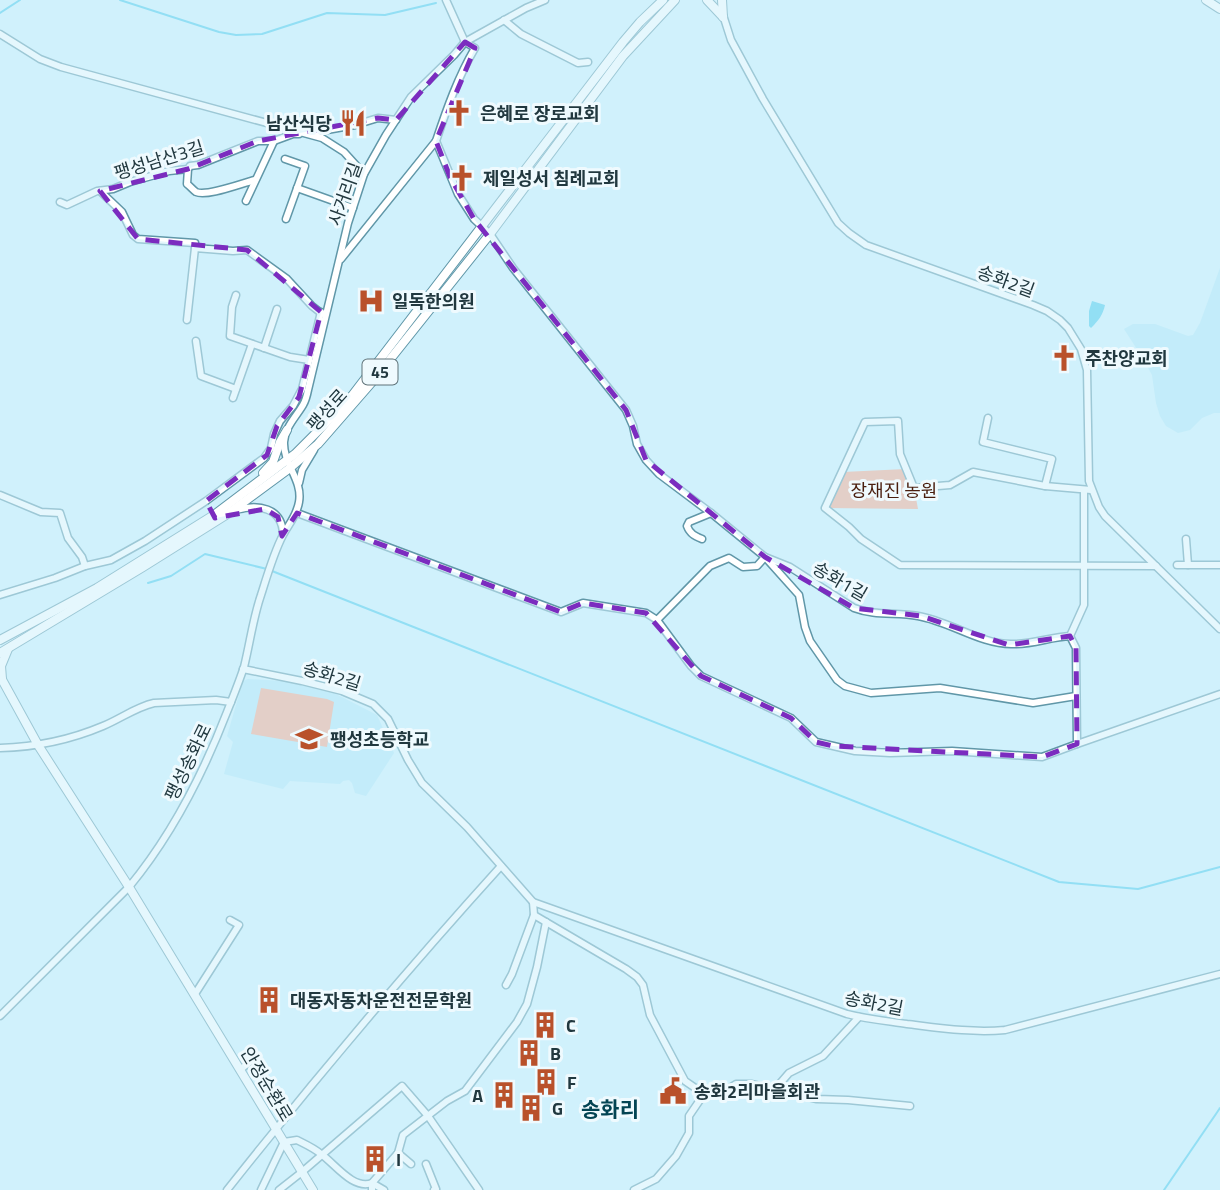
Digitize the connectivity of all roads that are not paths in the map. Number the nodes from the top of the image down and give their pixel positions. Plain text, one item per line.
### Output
1 (446, 0) edge
2 (545, 0) edge
3 (663, 0) edge
4 (675, 0) edge
5 (707, 0) edge
6 (720, 0) edge
7 (1206, 0) edge
8 (1220, 9) edge
9 (723, 17) junction
10 (504, 20) junction
11 (0, 34) edge
12 (465, 42) junction
13 (588, 62) dead end
14 (396, 120) junction
15 (306, 133) junction
16 (274, 141) junction
17 (436, 141) junction
18 (285, 159) dead end
19 (188, 169) junction
20 (364, 174) junction
21 (255, 180) junction
22 (297, 188) junction
23 (100, 191) junction
24 (246, 201) dead end
25 (60, 202) dead end
26 (353, 208) junction
27 (286, 219) dead end
28 (482, 227) junction
29 (490, 234) junction
30 (195, 248) junction
31 (339, 261) junction
32 (236, 295) dead end
33 (278, 309) dead end
34 (324, 313) junction
35 (187, 320) dead end
36 (196, 341) dead end
37 (252, 344) junction
38 (264, 348) junction
39 (309, 360) junction
40 (236, 389) junction
41 (233, 398) dead end
42 (988, 418) dead end
43 (287, 430) junction
44 (318, 444) junction
45 (289, 464) junction
46 (257, 481) junction
47 (299, 483) junction
48 (1045, 486) junction
49 (1087, 490) junction
50 (0, 495) edge
51 (206, 501) junction
52 (229, 513) junction
53 (297, 513) junction
54 (711, 513) junction
55 (214, 516) junction
56 (282, 536) junction
57 (702, 539) dead end
58 (1186, 540) dead end
59 (765, 557) junction
60 (1177, 565) dead end
61 (1188, 565) junction
62 (1220, 565) edge
63 (85, 566) junction
64 (1085, 566) junction
65 (1156, 566) junction
66 (0, 594) edge
67 (657, 620) junction
68 (1220, 629) edge
69 (1070, 636) junction
70 (0, 640) edge
71 (13, 645) junction
72 (0, 653) edge
73 (243, 669) junction
74 (1, 678) edge
75 (1220, 694) edge
76 (1076, 696) junction
77 (231, 702) junction
78 (1077, 744) junction
79 (38, 745) junction
80 (0, 748) edge
81 (501, 866) junction
82 (130, 887) junction
83 (533, 902) junction
84 (534, 915) junction
85 (230, 920) dead end
86 (546, 922) junction
87 (1220, 974) edge
88 (506, 985) dead end
89 (195, 994) junction
90 (0, 1016) edge
91 (859, 1017) junction
92 (253, 1059) dead end
93 (240, 1070) junction
94 (776, 1088) junction
95 (704, 1094) junction
96 (910, 1106) dead end
97 (428, 1116) junction
98 (276, 1128) junction
99 (284, 1142) junction
100 (398, 1153) junction
101 (322, 1154) junction
102 (411, 1164) dead end
103 (426, 1164) dead end
104 (302, 1172) junction
105 (372, 1186) edge
106 (227, 1190) edge
107 (261, 1190) edge
108 (279, 1190) edge
109 (313, 1190) edge
110 (384, 1190) edge
111 (434, 1190) edge
112 (479, 1190) edge
113 (634, 1190) edge

1 - 12 street
2 - 10 street, 사거리길
3 - 28 main road, 팽성로 / 45
4 - 29 main road, 팽성로 / 45
5 - 9 main road
6 - 9 main road
7 - 8 main road
9 - 49 street, 송화2길
10 - 12 street, 사거리길
10 - 13 street
11 - 15 street
12 - 14 street, 사거리길
12 - 17 street
14 - 15 street, 팽성남산3길
14 - 20 street, 사거리길
15 - 16 street, 팽성남산3길
15 - 20 street
16 - 19 street, 팽성남산3길
16 - 21 street
17 - 28 street, 송화1길
17 - 31 street
18 - 22 street
19 - 21 street
19 - 23 street, 팽성남산3길
20 - 26 street, 사거리길
21 - 24 street
22 - 26 street
22 - 27 street
23 - 25 street, 팽성남산3길
23 - 30 street
26 - 31 street, 사거리길
28 - 29 street, 송화1길
28 - 45 main road, 팽성로 / 45
29 - 44 main road, 팽성로 / 45
29 - 54 street, 송화1길
30 - 34 street
30 - 35 street
31 - 34 street, 사거리길
32 - 37 street
33 - 38 street
34 - 39 street
34 - 43 street, 사거리길
36 - 40 street
37 - 38 street
37 - 40 street
38 - 39 street
39 - 51 street
40 - 41 street
42 - 48 street
43 - 45 street
43 - 46 main road
44 - 45 main road, 팽성로 / 45
44 - 47 street
45 - 46 main road, 팽성로 / 45
45 - 47 street
45 - 52 main road, 팽성로 / 45
46 - 55 main road, 팽성로 / 45
47 - 53 street, 팽성송화로
48 - 49 street
48 - 64 street
49 - 64 street
49 - 65 street, 송화2길
50 - 63 street
51 - 55 street
51 - 63 street
52 - 56 street
52 - 71 main road, 팽성로 / 45
53 - 56 street, 팽성송화로
53 - 67 street
54 - 57 street
54 - 59 street, 송화1길
55 - 70 main road, 팽성로 / 45
56 - 73 street, 팽성송화로
58 - 61 street
59 - 67 street
59 - 69 street, 송화1길
59 - 76 street
60 - 61 street
61 - 62 street
63 - 66 street
64 - 65 street
64 - 69 street
65 - 68 street, 송화2길
67 - 78 street
69 - 76 street
71 - 72 main road, 팽성로 / 45
71 - 74 main road
73 - 77 street, 팽성송화로
73 - 81 street, 송화2길
74 - 79 main road, 안정순환로
75 - 78 street
76 - 78 street
77 - 79 street
77 - 82 street, 팽성송화로
79 - 80 street
79 - 82 main road, 안정순환로
81 - 83 street, 송화2길
81 - 98 street
82 - 89 main road, 안정순환로
82 - 90 street, 팽성송화로
83 - 84 street
83 - 91 street, 송화2길
84 - 86 street
84 - 88 street
85 - 89 street
86 - 95 street
86 - 97 street
87 - 91 street, 송화2길
89 - 93 main road, 안정순환로
91 - 94 street
92 - 93 street
93 - 98 main road, 안정순환로
94 - 95 street
94 - 96 street
95 - 113 street
97 - 100 street
97 - 101 street
97 - 112 street
98 - 99 main road, 안정순환로
98 - 106 street
99 - 101 street
99 - 104 main road, 안정순환로
99 - 107 street
100 - 102 street
100 - 105 street
101 - 104 street
101 - 105 street
103 - 111 street
104 - 108 street
104 - 109 main road, 안정순환로
105 - 110 street

